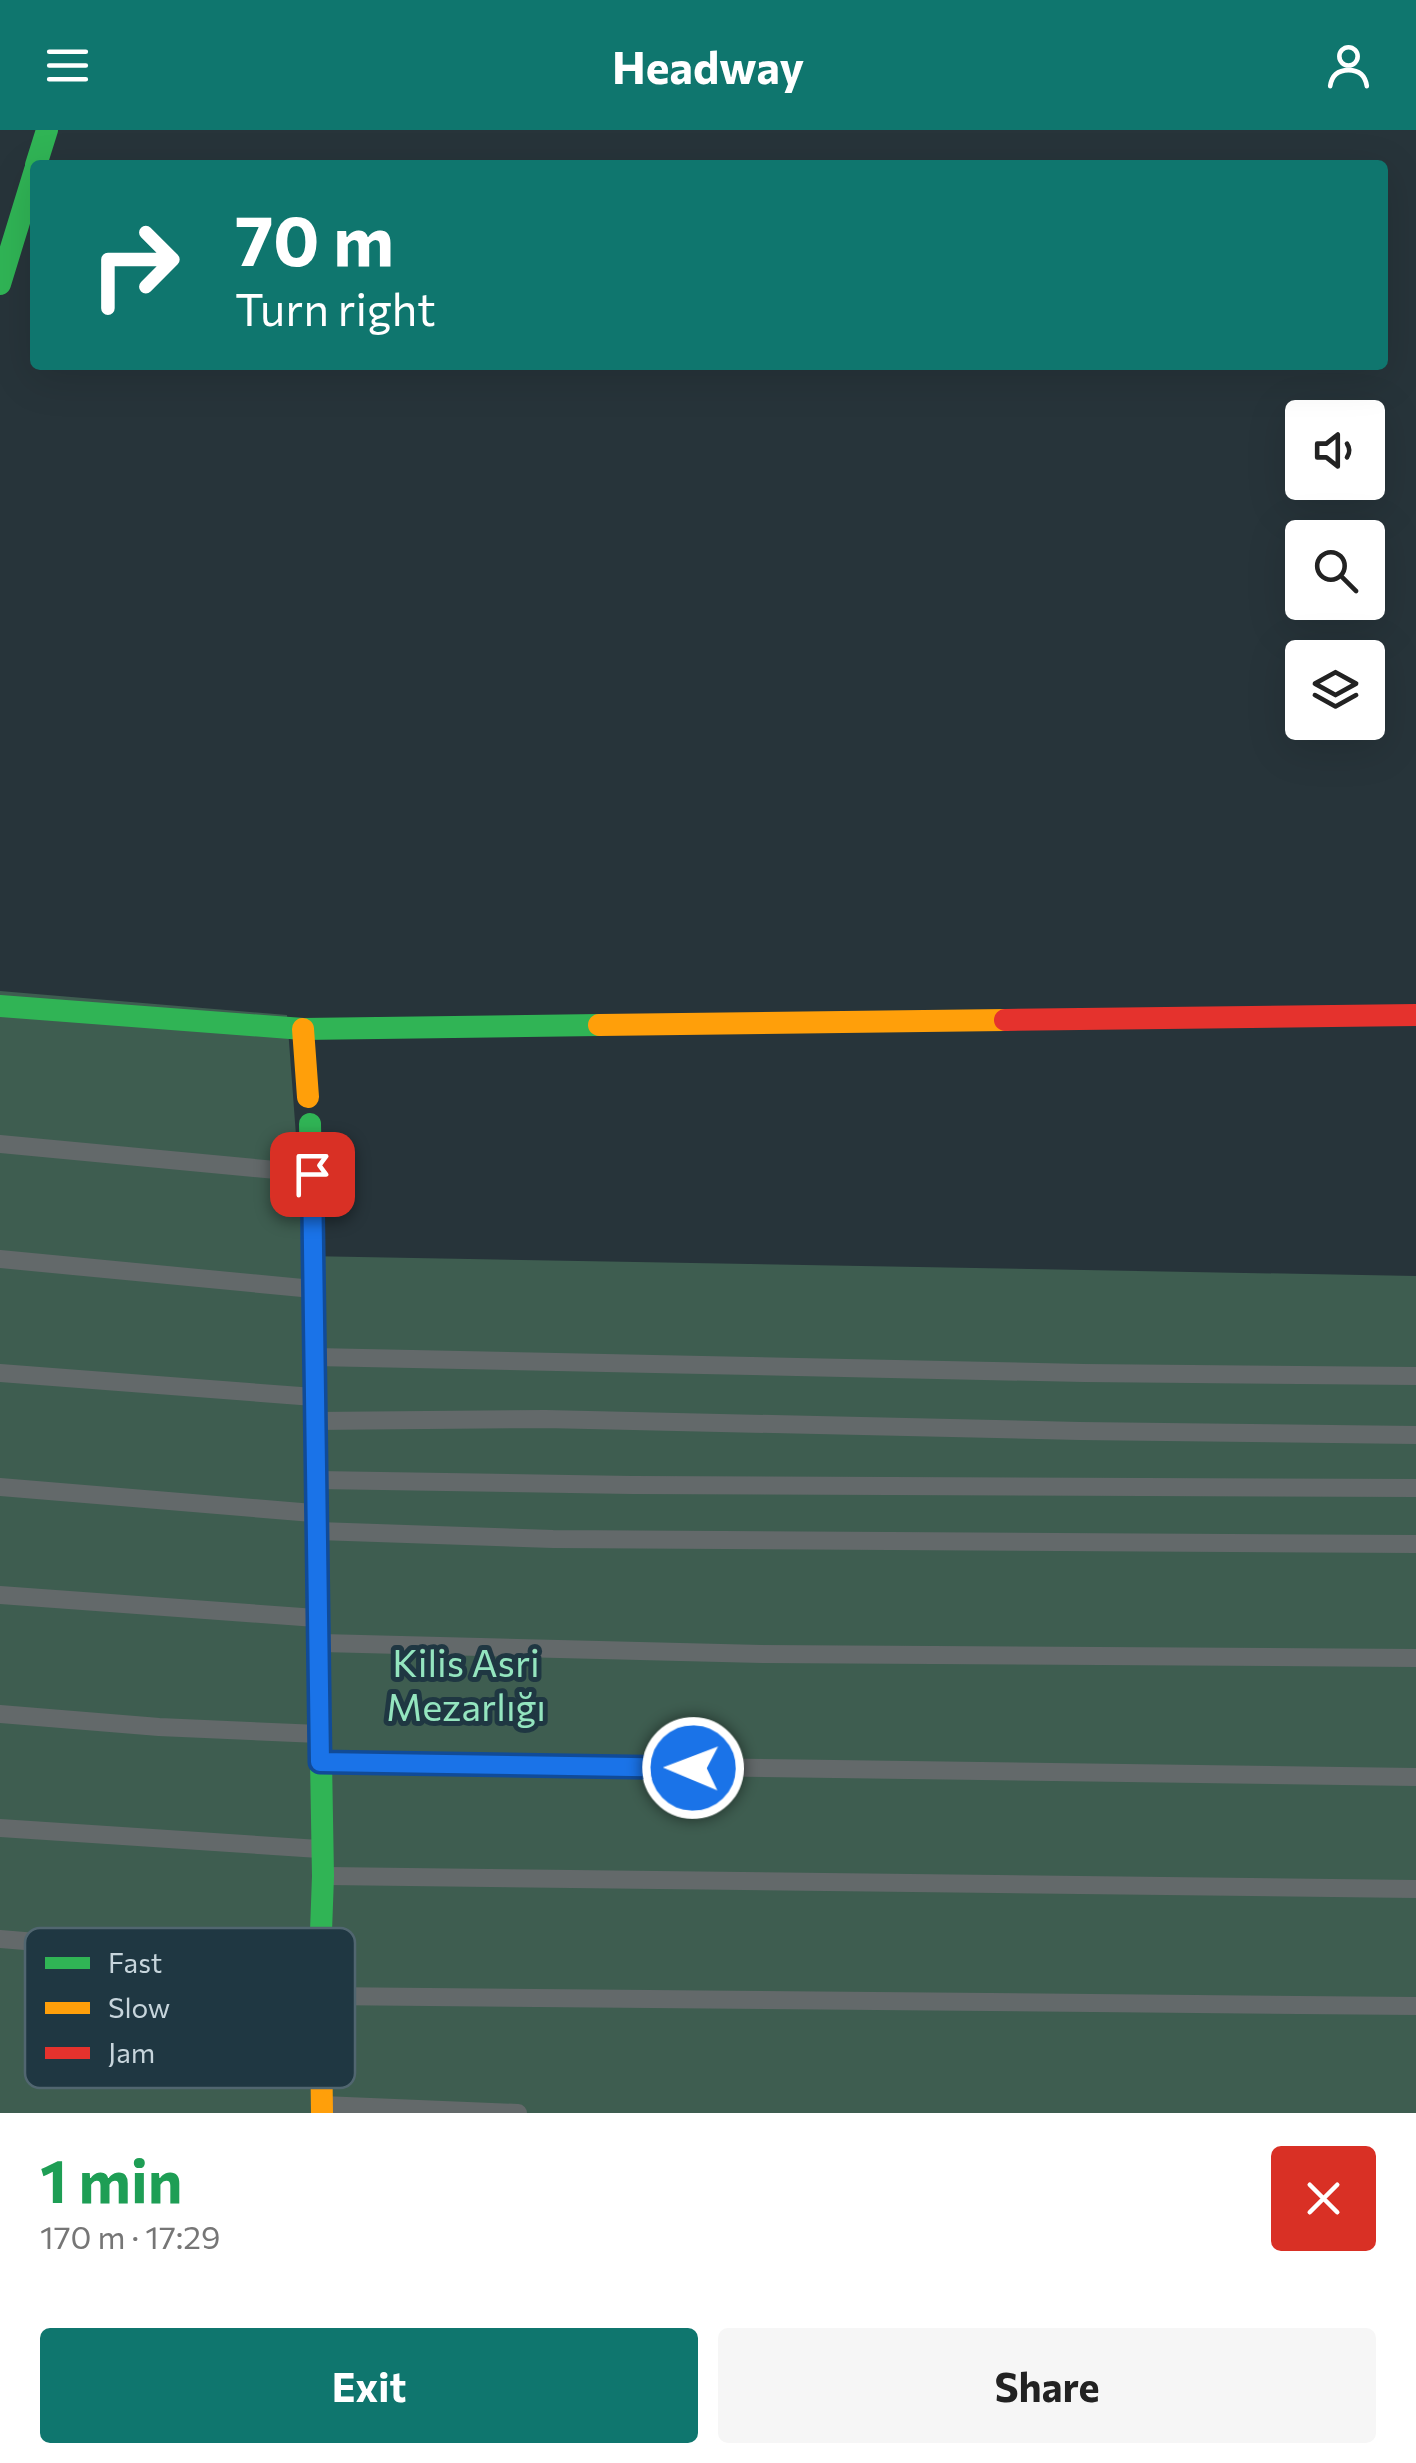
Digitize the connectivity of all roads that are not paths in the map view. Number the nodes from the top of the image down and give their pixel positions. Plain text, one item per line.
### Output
1 (47, 130) edge
2 (38, 160) edge
3 (30, 186) edge
4 (0, 284) edge
5 (0, 1006) edge
6 (1416, 1015) edge
7 (303, 1029) junction
8 (308, 1097) dead end
9 (310, 1124) dead end
10 (0, 1144) edge
11 (312, 1174) junction
12 (0, 1259) edge
13 (314, 1290) junction
14 (314, 1357) junction
15 (0, 1372) edge
16 (1416, 1376) edge
17 (314, 1397) junction
18 (314, 1421) junction
19 (1416, 1435) edge
20 (316, 1480) junction
21 (0, 1486) edge
22 (1416, 1488) edge
23 (317, 1522) junction
24 (1416, 1544) edge
25 (0, 1595) edge
26 (316, 1618) junction
27 (317, 1643) junction
28 (1416, 1658) edge
29 (0, 1714) edge
30 (319, 1734) junction
31 (320, 1762) junction
32 (1416, 1777) edge
33 (0, 1828) edge
34 (322, 1850) junction
35 (323, 1876) junction
36 (1416, 1888) edge
37 (321, 1928) edge
38 (0, 1939) edge
39 (25, 1941) edge
40 (355, 1996) edge
41 (1416, 2006) edge
42 (322, 2109) edge
43 (518, 2113) edge

1 - 2 street
3 - 4 street
5 - 7 street
6 - 7 street
7 - 8 street
9 - 11 street
10 - 11 lane
11 - 13 street
12 - 13 lane
13 - 14 street
14 - 16 lane
14 - 17 street
15 - 17 lane
17 - 18 street
18 - 19 lane
18 - 20 street
20 - 22 lane
20 - 23 street
21 - 23 lane
23 - 24 lane
23 - 26 street
25 - 26 lane
26 - 27 street
27 - 28 lane
27 - 30 street
29 - 30 lane
30 - 31 street
31 - 32 lane
31 - 34 street
33 - 34 lane
34 - 35 street
35 - 36 lane
35 - 37 street
38 - 39 lane
40 - 41 lane
42 - 43 lane

